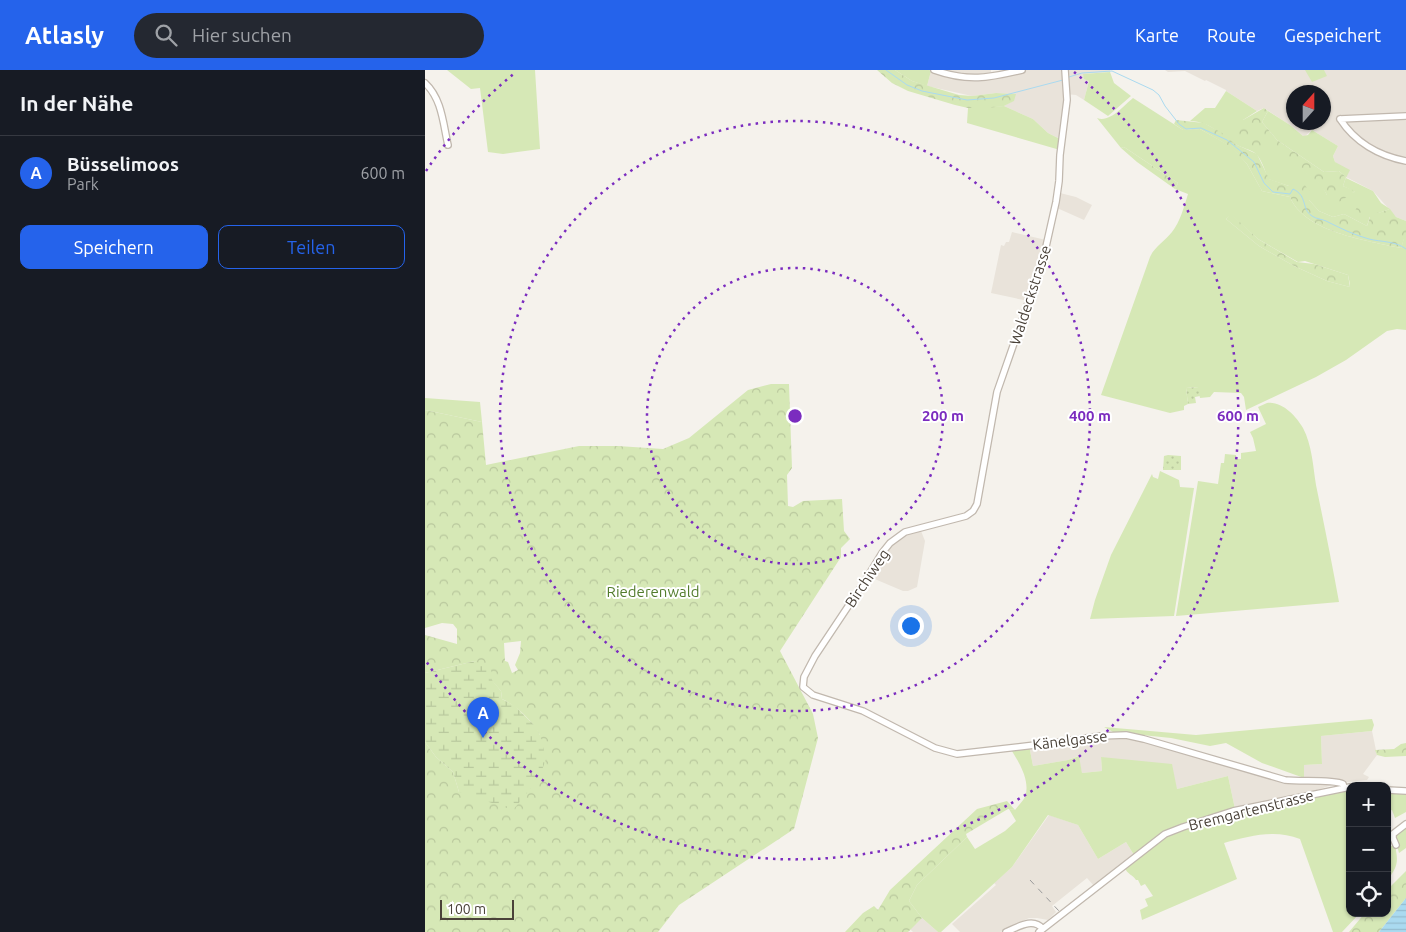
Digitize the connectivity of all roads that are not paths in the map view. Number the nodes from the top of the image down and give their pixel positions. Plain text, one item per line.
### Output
1 (934, 70) edge
2 (1022, 70) edge
3 (1065, 76) edge
4 (425, 84) edge
5 (1406, 116) edge
6 (448, 145) dead end
7 (1406, 161) edge
8 (970, 515) joint
9 (803, 687) joint
10 (1346, 786) edge
11 (1346, 787) edge
12 (1391, 790) edge
13 (1406, 791) edge
14 (1406, 824) edge
15 (1396, 845) dead end
16 (1041, 930) edge
17 (1006, 932) edge

1 - 2 street
3 - 8 street, Waldeckstrasse
4 - 6 street
5 - 7 street
8 - 9 street, Birchiweg
9 - 10 street, Känelgasse
11 - 16 street, Bremgartenstrasse
12 - 13 street
14 - 15 street
16 - 17 street

